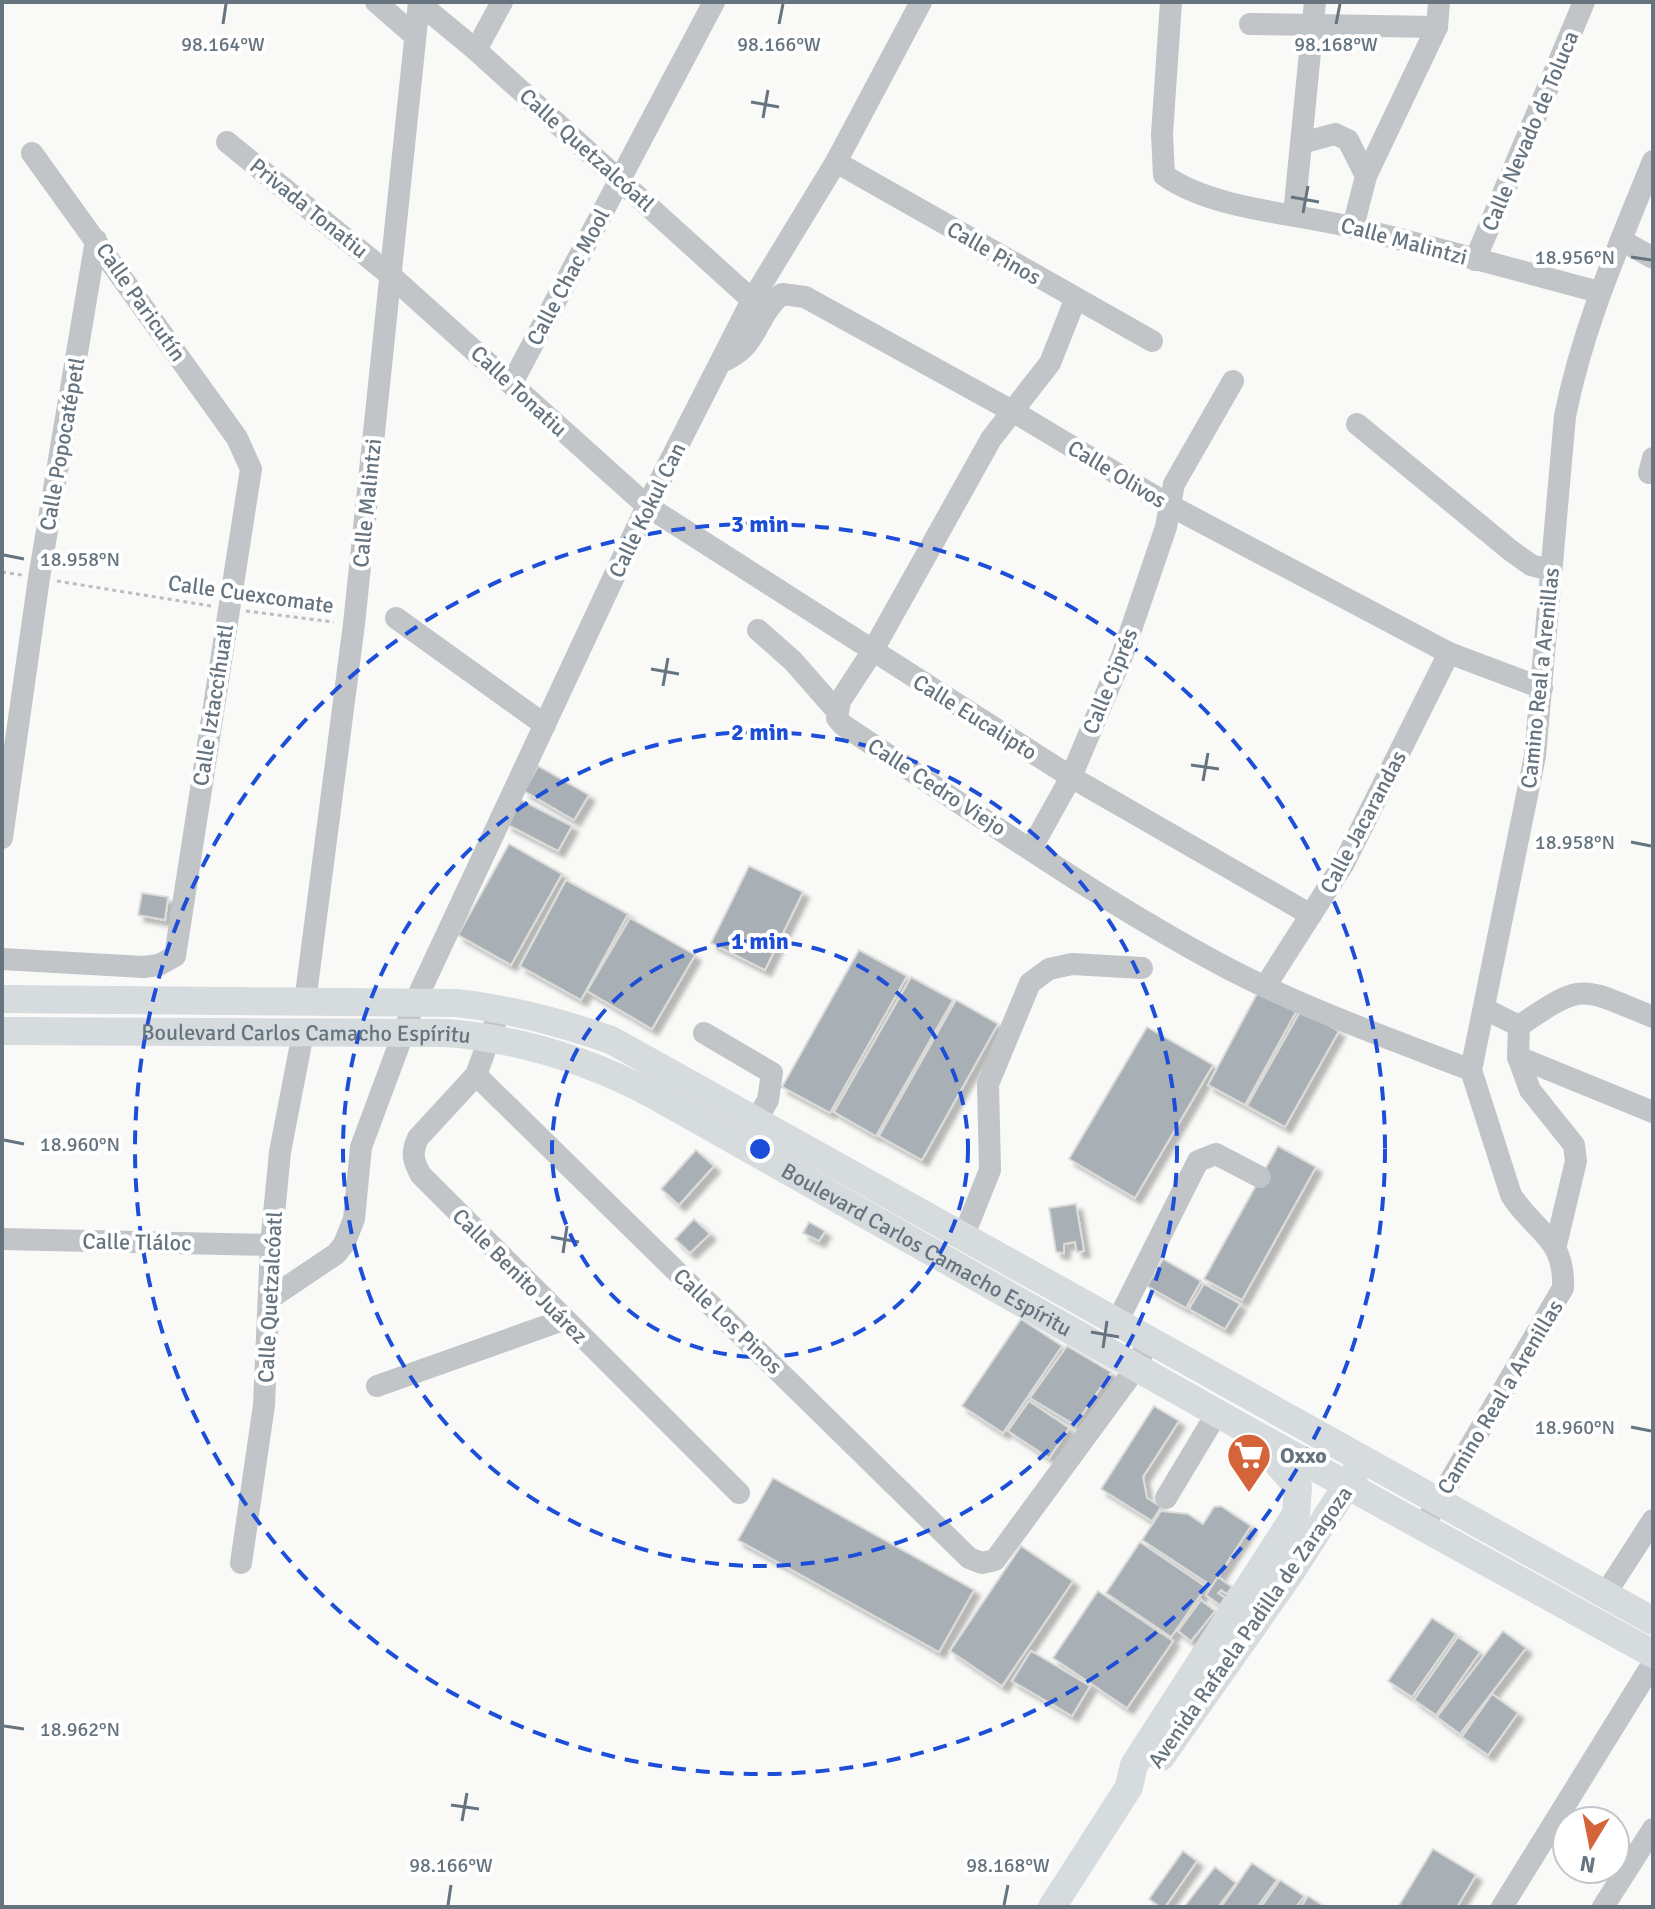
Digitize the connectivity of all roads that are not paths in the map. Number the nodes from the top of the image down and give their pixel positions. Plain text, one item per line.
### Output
1 (376, 2) edge
2 (419, 2) edge
3 (502, 2) edge
4 (714, 2) edge
5 (921, 2) edge
6 (1171, 2) edge
7 (1439, 2) edge
8 (1447, 2) edge
9 (1584, 2) edge
10 (1315, 13) edge
11 (1250, 24) dead end
12 (1437, 27) junction
13 (415, 36) junction
14 (476, 50) junction
15 (227, 142) dead end
16 (1302, 143) junction
17 (32, 153) dead end
18 (1653, 161) edge
19 (836, 162) junction
20 (1366, 176) junction
21 (621, 179) junction
22 (1294, 214) junction
23 (1353, 227) junction
24 (96, 240) junction
25 (1621, 240) junction
26 (1653, 258) edge
27 (1475, 260) junction
28 (390, 275) junction
29 (1599, 292) junction
30 (752, 300) junction
31 (1075, 300) junction
32 (1152, 341) dead end
33 (721, 362) junction
34 (1233, 381) dead end
35 (512, 383) junction
36 (1014, 412) junction
37 (1357, 424) dead end
38 (247, 454) joint
39 (1169, 505) junction
40 (647, 506) junction
41 (1552, 571) junction
42 (396, 618) dead end
43 (758, 630) dead end
44 (872, 652) junction
45 (1449, 653) junction
46 (1542, 688) junction
47 (836, 710) junction
48 (545, 725) junction
49 (1071, 777) junction
50 (2, 838) edge
51 (1031, 849) junction
52 (1311, 915) junction
53 (2, 959) edge
54 (1142, 968) dead end
55 (1266, 985) junction
56 (2, 999) edge
57 (305, 1002) junction
58 (415, 1002) junction
59 (499, 1008) junction
60 (1485, 1009) junction
61 (1653, 1017) edge
62 (1519, 1026) junction
63 (2, 1031) edge
64 (303, 1033) junction
65 (405, 1033) junction
66 (704, 1033) dead end
67 (490, 1037) junction
68 (1518, 1057) junction
69 (1471, 1070) junction
70 (476, 1075) junction
71 (1653, 1112) edge
72 (757, 1119) junction
73 (1260, 1177) dead end
74 (964, 1235) junction
75 (2, 1239) edge
76 (271, 1245) junction
77 (1556, 1245) junction
78 (269, 1299) junction
79 (563, 1320) junction
80 (1117, 1322) junction
81 (1149, 1339) junction
82 (1136, 1368) junction
83 (377, 1386) dead end
84 (1217, 1413) junction
85 (1249, 1431) junction
86 (1363, 1458) junction
87 (1350, 1484) junction
88 (739, 1493) dead end
89 (1166, 1498) dead end
90 (1439, 1500) junction
91 (1300, 1502) junction
92 (1327, 1519) junction
93 (1653, 1520) edge
94 (1424, 1525) junction
95 (241, 1563) dead end
96 (1606, 1593) junction
97 (1653, 1621) edge
98 (1653, 1654) edge
99 (1653, 1663) edge
100 (1129, 1787) junction
101 (1653, 1829) edge
102 (1060, 1904) edge
103 (1502, 1907) edge
104 (1603, 1907) edge

1 - 13 street
2 - 13 street, Calle Malintzi
2 - 14 street, Calle Quetzalcóatl
3 - 14 street
4 - 21 street, Calle Chac Mool
5 - 19 street, Calle Kokul Can
6 - 22 street, Calle Malintzi
7 - 12 street
8 - 12 street
9 - 27 street, Calle Nevado de Toluca
10 - 11 street
10 - 12 street
10 - 16 street
12 - 20 street
13 - 28 street, Calle Malintzi
14 - 21 street, Calle Quetzalcóatl
15 - 28 street, Privada Tonatiu
16 - 20 street
16 - 22 street
17 - 24 street, Calle Paricutín
18 - 25 street, Camino Real a Arenillas
19 - 30 street, Calle Kokul Can
19 - 31 street, Calle Pinos
20 - 23 street
21 - 30 street, Calle Quetzalcóatl
21 - 35 street, Calle Chac Mool
22 - 23 street, Calle Malintzi
23 - 27 street, Calle Malintzi
24 - 38 street, Calle Paricutín
24 - 50 street, Calle Popocatépetl
25 - 26 street
25 - 29 street, Camino Real a Arenillas
27 - 29 street, Calle Malintzi
28 - 35 street, Calle Tonatiu
28 - 57 street, Calle Malintzi
29 - 41 street, Camino Real a Arenillas
30 - 33 street, Calle Kokul Can
31 - 32 street, Calle Pinos
31 - 36 street
33 - 36 street, Calle Olivos
33 - 40 street, Calle Kokul Can
34 - 39 street, Calle Ciprés
35 - 40 street, Calle Tonatiu
36 - 39 street, Calle Olivos
36 - 44 street
37 - 41 street
38 - 53 street, Calle Iztaccíhuatl
39 - 45 street, Calle Olivos
39 - 49 street, Calle Ciprés
40 - 44 street, Calle Eucalipto
40 - 48 street, Calle Kokul Can
41 - 46 street, Camino Real a Arenillas
42 - 48 street
43 - 47 street, Calle Cedro Viejo
44 - 47 street
44 - 49 street, Calle Eucalipto
45 - 46 street, Calle Olivos
45 - 52 street, Calle Jacarandas
46 - 60 street, Camino Real a Arenillas
47 - 51 street, Calle Cedro Viejo
48 - 58 street, Calle Kokul Can
49 - 51 street, Calle Ciprés
49 - 52 street, Calle Eucalipto
51 - 55 street, Calle Cedro Viejo
52 - 55 street, Calle Jacarandas
54 - 74 street
55 - 69 street, Calle Cedro Viejo
56 - 57 main road, Boulevard Carlos Camacho Espíritu
57 - 58 main road, Boulevard Carlos Camacho Espíritu
58 - 59 main road, Boulevard Carlos Camacho Espíritu
58 - 65 street, Calle Kokul Can
59 - 67 street, Calle Benito Juárez
59 - 72 main road, Boulevard Carlos Camacho Espíritu
60 - 62 street
60 - 69 street, Camino Real a Arenillas
61 - 62 street
62 - 68 street
63 - 64 main road, Boulevard Carlos Camacho Espíritu
64 - 65 main road, Boulevard Carlos Camacho Espíritu
64 - 76 street, Calle Quetzalcóatl
65 - 67 main road, Boulevard Carlos Camacho Espíritu
65 - 78 street, Calle Kokul Can
66 - 72 street
67 - 70 street, Calle Benito Juárez
67 - 82 main road, Boulevard Carlos Camacho Espíritu
68 - 71 street
68 - 77 street
69 - 77 street
70 - 79 street, Calle Benito Juárez
70 - 82 street, Calle Los Pinos
72 - 74 main road, Boulevard Carlos Camacho Espíritu
73 - 80 street
74 - 80 main road, Boulevard Carlos Camacho Espíritu
75 - 76 street, Calle Tláloc
76 - 78 street, Calle Quetzalcóatl
77 - 90 street, Camino Real a Arenillas
78 - 95 street, Calle Quetzalcóatl
79 - 83 street
79 - 88 street, Calle Benito Juárez
80 - 81 main road, Boulevard Carlos Camacho Espíritu
81 - 82 street
81 - 86 main road, Boulevard Carlos Camacho Espíritu
82 - 84 main road, Boulevard Carlos Camacho Espíritu
84 - 85 main road, Boulevard Carlos Camacho Espíritu
84 - 89 street
85 - 87 main road, Boulevard Carlos Camacho Espíritu
85 - 91 main road, Avenida Rafaela Padilla de Zaragoza
86 - 87 main road, Avenida Rafaela Padilla de Zaragoza
86 - 90 main road, Boulevard Carlos Camacho Espíritu
87 - 92 main road, Avenida Rafaela Padilla de Zaragoza
87 - 94 main road, Boulevard Carlos Camacho Espíritu
90 - 94 street, Camino Real a Arenillas
90 - 96 main road, Boulevard Carlos Camacho Espíritu
91 - 92 main road
91 - 100 main road, Avenida Rafaela Padilla de Zaragoza
92 - 100 main road, Avenida Rafaela Padilla de Zaragoza
93 - 96 street
94 - 98 main road, Boulevard Carlos Camacho Espíritu
96 - 97 main road, Boulevard Carlos Camacho Espíritu
99 - 103 street
100 - 102 main road, Avenida Rafaela Padilla de Zaragoza
101 - 104 street

